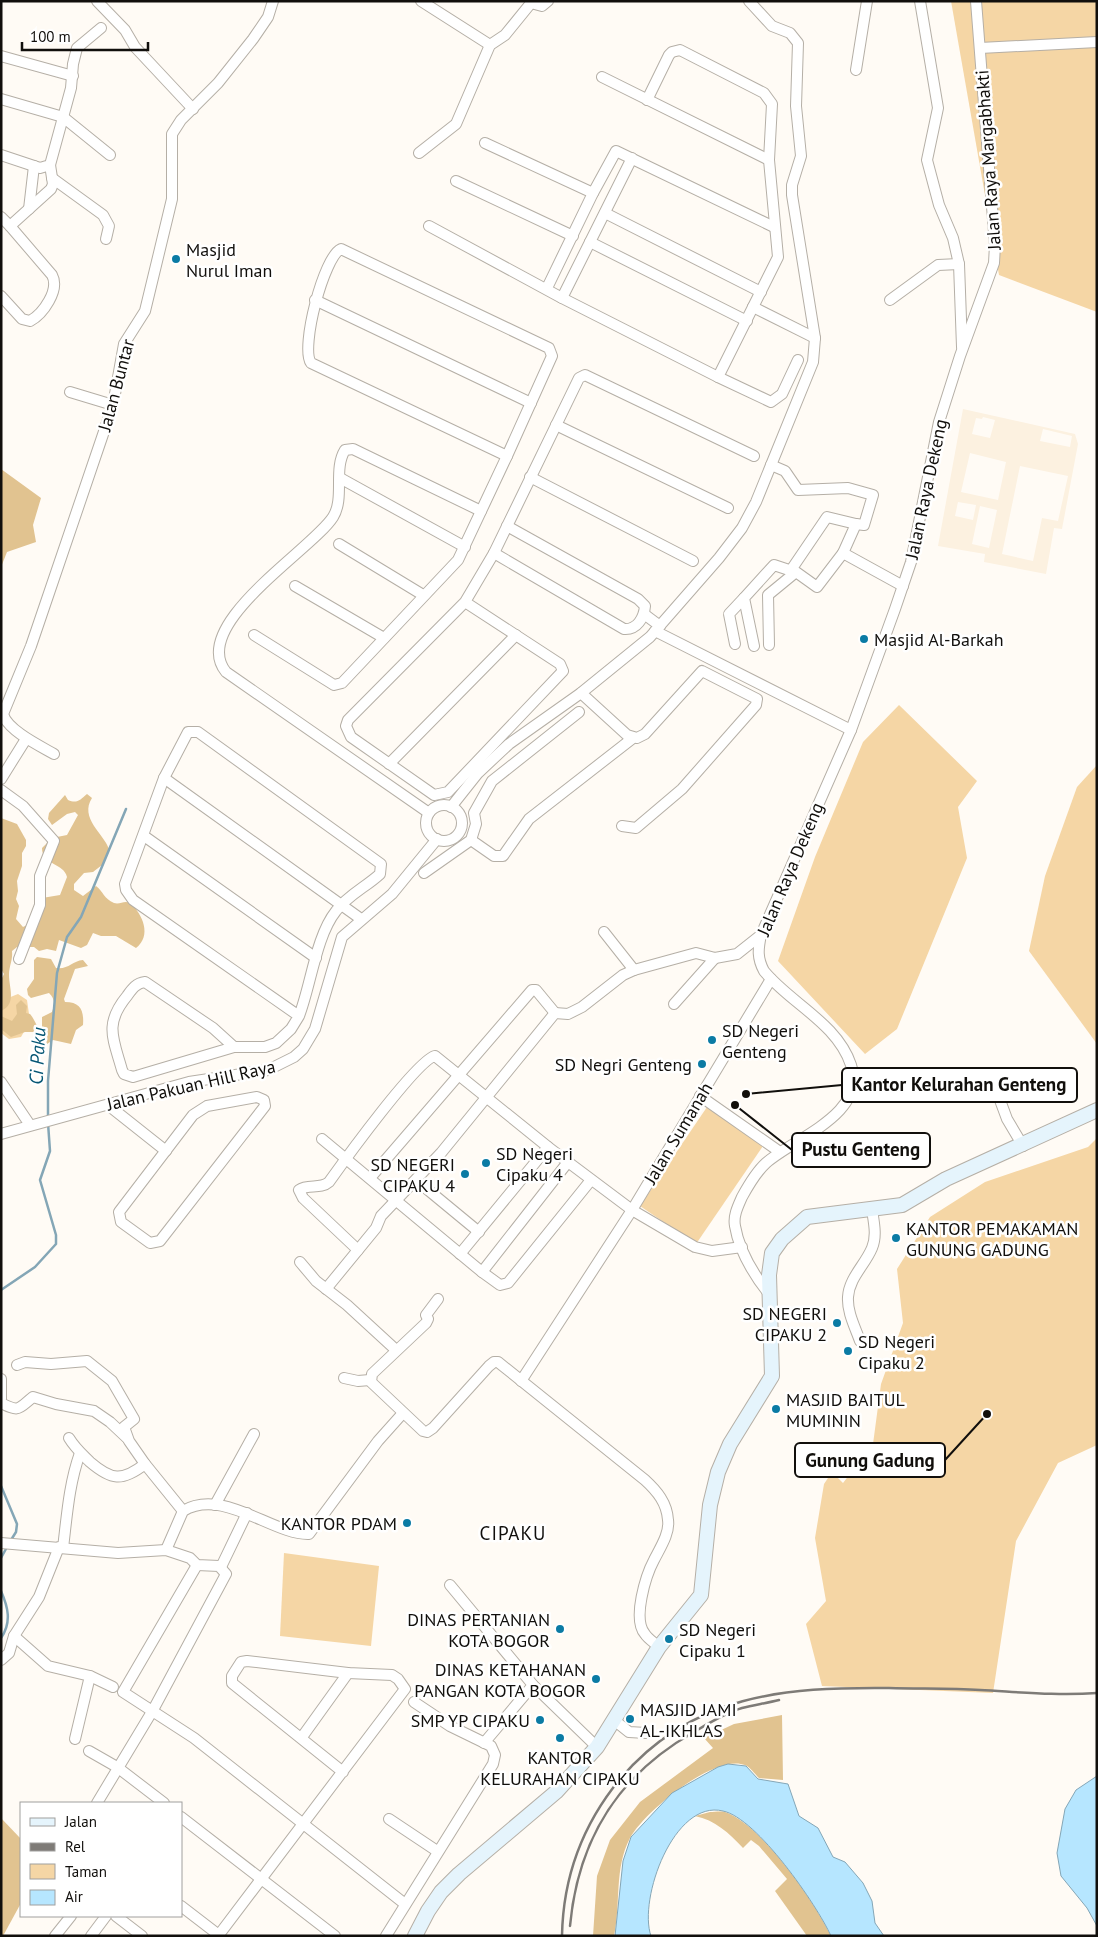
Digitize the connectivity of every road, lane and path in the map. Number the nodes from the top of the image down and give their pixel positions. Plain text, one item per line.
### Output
1 (97, 1) edge
2 (273, 1) edge
3 (421, 1) edge
4 (548, 1) edge
5 (749, 1) edge
6 (867, 1) edge
7 (920, 1) edge
8 (976, 1) edge
9 (101, 28) dead end
10 (1097, 42) edge
11 (490, 44) junction
12 (980, 48) junction
13 (1, 56) edge
14 (856, 70) dead end
15 (73, 76) junction
16 (602, 77) dead end
17 (1, 99) edge
18 (647, 100) junction
19 (193, 109) junction
20 (63, 117) junction
21 (485, 143) dead end
22 (419, 153) dead end
23 (1, 155) edge
24 (110, 155) dead end
25 (632, 158) junction
26 (769, 160) junction
27 (50, 165) junction
28 (34, 166) junction
29 (52, 178) junction
30 (456, 181) dead end
31 (593, 194) junction
32 (29, 208) junction
33 (605, 213) junction
34 (1, 217) edge
35 (10, 226) junction
36 (429, 226) dead end
37 (774, 227) junction
38 (573, 236) junction
39 (106, 239) dead end
40 (590, 242) junction
41 (959, 264) junction
42 (547, 288) junction
43 (761, 292) junction
44 (1, 296) edge
45 (562, 298) junction
46 (316, 300) junction
47 (890, 300) dead end
48 (753, 307) junction
49 (747, 321) junction
50 (815, 338) junction
51 (962, 351) junction
52 (798, 360) dead end
53 (955, 371) joint
54 (718, 376) junction
55 (70, 392) dead end
56 (531, 403) junction
57 (113, 405) junction
58 (556, 425) junction
59 (508, 456) junction
60 (754, 456) dead end
61 (771, 465) junction
62 (340, 478) junction
63 (530, 478) junction
64 (728, 508) dead end
65 (481, 511) junction
66 (856, 524) junction
67 (507, 526) junction
68 (339, 544) dead end
69 (465, 546) junction
70 (494, 553) junction
71 (843, 553) junction
72 (693, 560) dead end
73 (794, 571) junction
74 (295, 586) dead end
75 (903, 586) junction
76 (423, 595) junction
77 (744, 598) junction
78 (465, 602) junction
79 (644, 614) junction
80 (636, 625) junction
81 (655, 632) junction
82 (254, 635) dead end
83 (516, 635) junction
84 (384, 638) junction
85 (735, 644) dead end
86 (769, 645) dead end
87 (754, 646) dead end
88 (580, 693) junction
89 (579, 712) dead end
90 (852, 730) junction
91 (633, 738) junction
92 (26, 739) junction
93 (54, 754) dead end
94 (389, 764) junction
95 (164, 778) junction
96 (1, 779) edge
97 (1, 790) edge
98 (451, 807) junction
99 (429, 813) junction
100 (622, 826) dead end
101 (144, 836) junction
102 (437, 839) junction
103 (471, 840) junction
104 (424, 873) dead end
105 (341, 906) junction
106 (361, 919) junction
107 (604, 932) dead end
108 (761, 934) junction
109 (316, 958) junction
110 (715, 958) junction
111 (19, 959) dead end
112 (634, 970) junction
113 (770, 979) junction
114 (674, 1004) dead end
115 (555, 1013) junction
116 (299, 1016) junction
117 (234, 1046) junction
118 (458, 1074) junction
119 (1, 1082) edge
120 (980, 1090) dead end
121 (700, 1096) junction
122 (487, 1097) junction
123 (108, 1105) junction
124 (1097, 1110) edge
125 (34, 1124) junction
126 (1, 1134) edge
127 (322, 1139) dead end
128 (1023, 1146) junction
129 (548, 1147) junction
130 (166, 1151) junction
131 (780, 1152) junction
132 (346, 1158) junction
133 (568, 1162) junction
134 (370, 1178) junction
135 (416, 1180) junction
136 (591, 1180) junction
137 (396, 1200) junction
138 (632, 1210) junction
139 (872, 1210) junction
140 (478, 1232) junction
141 (742, 1247) junction
142 (358, 1250) junction
143 (460, 1254) junction
144 (300, 1262) dead end
145 (482, 1272) junction
146 (326, 1289) junction
147 (769, 1294) junction
148 (438, 1299) dead end
149 (860, 1341) dead end
150 (396, 1350) junction
151 (17, 1365) dead end
152 (344, 1378) dead end
153 (1, 1379) edge
154 (370, 1380) junction
155 (520, 1381) junction
156 (1, 1399) edge
157 (1, 1403) edge
158 (403, 1413) junction
159 (254, 1434) dead end
160 (69, 1438) dead end
161 (129, 1441) junction
162 (80, 1453) junction
163 (145, 1464) junction
164 (215, 1506) junction
165 (183, 1511) junction
166 (247, 1513) junction
167 (1, 1543) edge
168 (61, 1547) junction
169 (166, 1550) junction
170 (197, 1565) junction
171 (221, 1567) junction
172 (450, 1585) dead end
173 (14, 1636) junction
174 (659, 1647) junction
175 (1, 1660) edge
176 (348, 1673) junction
177 (90, 1676) junction
178 (533, 1685) junction
179 (114, 1687) dead end
180 (414, 1702) dead end
181 (153, 1710) junction
182 (614, 1720) junction
183 (646, 1733) dead end
184 (302, 1737) junction
185 (75, 1739) dead end
186 (484, 1743) junction
187 (596, 1747) junction
188 (89, 1751) dead end
189 (117, 1767) junction
190 (343, 1772) junction
191 (98, 1802) edge
192 (163, 1802) edge
193 (182, 1818) edge
194 (389, 1819) dead end
195 (306, 1824) junction
196 (437, 1851) junction
197 (262, 1880) junction
198 (405, 1904) junction
199 (182, 1907) edge
200 (70, 1917) edge
201 (105, 1917) edge
202 (117, 1917) edge
203 (137, 1934) edge
204 (55, 1936) edge
205 (91, 1936) edge
206 (219, 1936) edge
207 (335, 1936) edge
208 (386, 1936) edge
209 (415, 1936) edge

1 - 19 street
2 - 19 street, Jalan Buntar
3 - 11 street
4 - 11 street
5 - 50 street
6 - 14 street
7 - 41 street
8 - 12 street, Jalan Raya Margabhakti
9 - 15 street
10 - 12 street
11 - 22 street
12 - 51 street, Jalan Raya Margabhakti
13 - 15 street
15 - 20 street
16 - 18 street
17 - 20 street
18 - 26 street
18 - 26 street
19 - 57 street, Jalan Buntar
20 - 24 street
20 - 27 street
21 - 31 street
23 - 28 street
25 - 31 street
25 - 33 street
25 - 37 street
26 - 37 street
27 - 28 street
27 - 29 street
28 - 32 street
29 - 32 street
29 - 39 street
30 - 38 street
31 - 38 street
32 - 35 street
33 - 40 street
33 - 43 street
34 - 35 street
35 - 44 street
36 - 42 street
37 - 43 street
38 - 42 street
40 - 45 street
40 - 49 street
41 - 47 street
41 - 51 street
42 - 45 street
43 - 48 street
45 - 54 street
46 - 56 street
46 - 56 street
46 - 59 street
48 - 49 street
48 - 50 street
49 - 54 street
50 - 61 street
51 - 53 street, Jalan Raya Margabhakti
52 - 54 street
53 - 75 street, Jalan Raya Dekeng
55 - 57 street
56 - 59 street
57 - 92 street, Jalan Buntar
58 - 60 street
58 - 63 street
58 - 64 street
59 - 65 street
61 - 66 street
61 - 81 street
62 - 65 street
62 - 69 street
62 - 99 street
63 - 67 street
63 - 72 street
65 - 69 street
66 - 71 street
66 - 73 street
67 - 70 street
67 - 79 street
68 - 76 street
69 - 76 street
70 - 78 street
70 - 80 street
71 - 73 street
71 - 75 street
73 - 77 street
73 - 86 street
74 - 84 street
75 - 90 street, Jalan Raya Dekeng
76 - 84 street
77 - 85 street
77 - 87 street
78 - 83 street
78 - 94 street
79 - 80 street
79 - 81 street
80 - 81 street
81 - 88 street
81 - 90 street
82 - 84 street
83 - 94 street
83 - 94 street
88 - 91 street
88 - 98 street
89 - 103 street
90 - 108 street, Jalan Raya Dekeng
91 - 100 street
91 - 103 street
92 - 93 street
92 - 96 street
95 - 101 street
95 - 105 street
95 - 105 street
97 - 111 street
98 - 99 street
98 - 102 street
99 - 102 street
101 - 109 street
101 - 116 street
102 - 106 street, Jalan Pakuan Hill Raya
103 - 104 street
105 - 106 street
105 - 109 street
106 - 123 street, Jalan Pakuan Hill Raya
107 - 112 street
108 - 110 street
108 - 113 street, Jalan Raya Dekeng
109 - 116 street
110 - 112 street
110 - 114 street
112 - 115 street
113 - 121 street, Jalan Sumanah
113 - 131 street, Jalan Raya Dekeng
115 - 118 street
115 - 122 street
116 - 117 street
117 - 117 street
118 - 122 street
118 - 132 street
118 - 134 street
119 - 125 street
120 - 128 street
121 - 131 street
121 - 138 street, Jalan Sumanah
122 - 129 street
122 - 135 street
123 - 125 street, Jalan Pakuan Hill Raya
123 - 130 street
124 - 128 street
125 - 126 street, Jalan Pakuan Hill Raya
127 - 132 street
128 - 139 street
129 - 133 street
129 - 140 street
130 - 130 street
131 - 141 street, Jalan Raya Dekeng
132 - 134 street
132 - 142 street
133 - 136 street
133 - 145 street
134 - 137 street
135 - 137 street
135 - 140 street
136 - 138 street
136 - 145 street
137 - 142 street
137 - 143 street
138 - 141 street
138 - 155 street, Jalan Sumanah
139 - 147 street
139 - 149 street
140 - 143 street
141 - 147 street, Jalan Raya Dekeng
142 - 146 street
143 - 145 street
144 - 146 street
146 - 150 street
147 - 174 street
148 - 150 street
150 - 154 street
151 - 161 street
152 - 154 street
153 - 156 street
154 - 158 street
155 - 158 street
155 - 174 street
157 - 161 street
158 - 166 street
159 - 164 street
160 - 162 street
161 - 163 street
162 - 163 street
162 - 168 street
163 - 165 street
164 - 165 street
164 - 166 street
165 - 169 street
166 - 171 street
167 - 168 street
168 - 169 street
168 - 173 street
169 - 170 street
170 - 171 street
170 - 181 street
171 - 181 street
172 - 178 street
173 - 175 street
173 - 177 street
174 - 182 street
176 - 184 street
176 - 184 street
176 - 190 street
177 - 179 street
177 - 185 street
178 - 186 street
178 - 187 street
180 - 186 street
181 - 189 street
181 - 195 street
182 - 183 street
182 - 187 street
184 - 190 street
186 - 196 street
187 - 209 street
188 - 189 street
189 - 191 street
189 - 192 street
190 - 195 street
193 - 197 street
194 - 196 street
195 - 197 street
195 - 198 street
196 - 198 street
197 - 206 street
197 - 207 street
198 - 208 street
199 - 206 street
200 - 204 street
201 - 205 street
202 - 203 street

